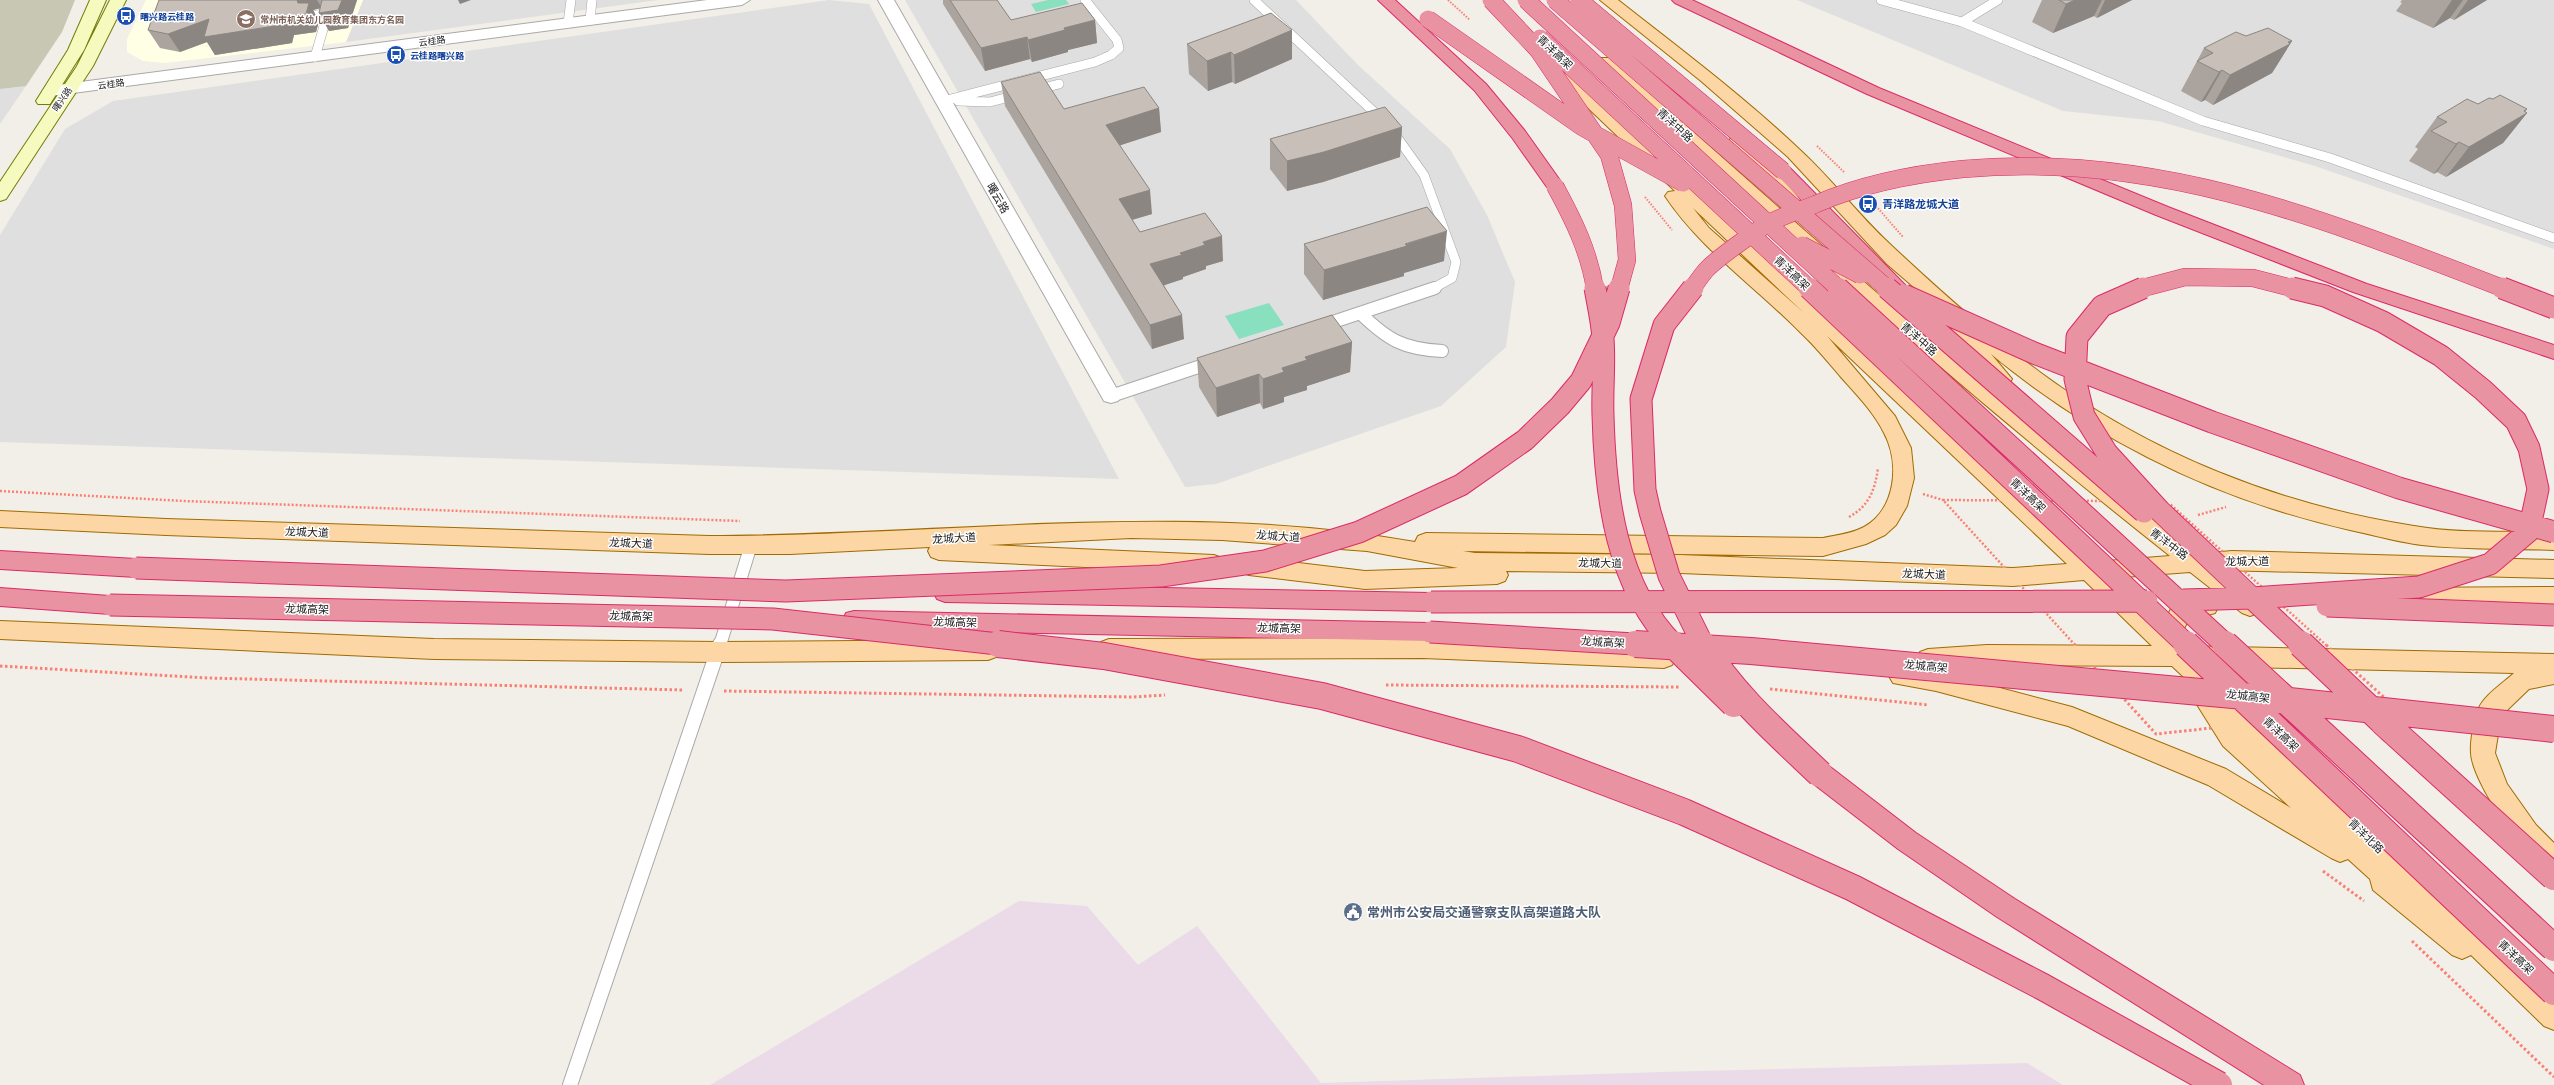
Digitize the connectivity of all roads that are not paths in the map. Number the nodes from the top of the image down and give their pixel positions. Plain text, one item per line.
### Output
1 (98, 0) edge
2 (118, 0) edge
3 (571, 0) edge
4 (592, 0) edge
5 (742, 0) edge
6 (886, 0) edge
7 (1085, 0) edge
8 (1254, 0) edge
9 (1386, 0) edge
10 (1403, 0) edge
11 (1483, 0) edge
12 (1491, 0) edge
13 (1500, 0) edge
14 (1526, 0) edge
15 (1536, 0) edge
16 (1555, 0) edge
17 (1578, 0) edge
18 (1597, 0) edge
19 (1608, 0) edge
20 (1680, 0) edge
21 (1881, 0) edge
22 (1998, 0) edge
23 (311, 16) dead end
24 (590, 20) junction
25 (1962, 22) junction
26 (568, 23) junction
27 (315, 56) junction
28 (1059, 84) dead end
29 (69, 89) junction
30 (50, 91) junction
31 (943, 101) junction
32 (1613, 123) junction
33 (0, 169) edge
34 (0, 195) edge
35 (2554, 238) edge
36 (1885, 250) junction
37 (2554, 308) edge
38 (1884, 309) junction
39 (1360, 313) junction
40 (1809, 329) junction
41 (1307, 330) edge
42 (1442, 351) dead end
43 (2554, 352) edge
44 (1224, 358) edge
45 (1966, 358) junction
46 (1111, 396) joint
47 (1974, 465) junction
48 (2113, 501) junction
49 (0, 519) edge
50 (2554, 532) edge
51 (2554, 541) edge
52 (1367, 542) junction
53 (751, 545) junction
54 (790, 545) junction
55 (0, 560) edge
56 (2194, 563) junction
57 (1680, 564) junction
58 (2554, 569) edge
59 (2090, 572) junction
60 (786, 591) junction
61 (2554, 596) edge
62 (0, 597) edge
63 (2183, 600) junction
64 (2242, 601) junction
65 (2554, 615) edge
66 (773, 619) junction
67 (0, 630) edge
68 (718, 652) junction
69 (2177, 656) junction
70 (2316, 660) junction
71 (2554, 664) edge
72 (1818, 665) junction
73 (2554, 674) edge
74 (2453, 717) junction
75 (2554, 729) edge
76 (2394, 732) junction
77 (2554, 737) edge
78 (1820, 774) junction
79 (2554, 861) edge
80 (2554, 870) edge
81 (2554, 877) edge
82 (2554, 948) edge
83 (2554, 992) edge
84 (2554, 1016) edge
85 (2554, 1021) edge
86 (570, 1085) edge
87 (2219, 1085) edge
88 (2290, 1085) edge

1 - 30 street, 曙兴路
2 - 29 street, 曙兴路
3 - 26 lane
4 - 24 lane
5 - 24 street, 云桂路
6 - 31 street, 曙云路
7 - 31 lane
8 - 39 lane
9 - 78 highway, bridge
10 - 50 highway, bridge
11 - 32 main road
12 - 60 highway, bridge
13 - 83 highway, 青洋高架, bridge
14 - 82 highway, 青洋高架, bridge
15 - 38 main road, 青洋中路
16 - 45 highway, bridge
17 - 45 highway, bridge
18 - 38 main road
19 - 36 main road
20 - 43 highway, bridge
21 - 25 lane
22 - 25 lane
23 - 27 lane
24 - 26 street, 云桂路
25 - 35 lane
26 - 27 street, 云桂路
27 - 29 street, 云桂路
28 - 31 lane
29 - 30 street, 云桂路
29 - 34 street, 曙兴路
30 - 33 street, 曙兴路
31 - 46 street, 曙云路
32 - 40 main road
32 - 47 main road
36 - 48 main road
36 - 51 main road
37 - 78 highway, bridge
38 - 48 main road, 青洋中路
39 - 41 lane
39 - 42 lane
40 - 47 main road
40 - 52 main road
44 - 46 lane
45 - 76 highway, bridge
47 - 59 main road
48 - 56 main road, 青洋中路
49 - 53 main road, 龙城大道
52 - 54 main road, 龙城大道
52 - 57 main road, 龙城大道
53 - 54 main road, 龙城大道
53 - 68 lane
54 - 57 main road
55 - 60 highway, bridge
56 - 58 main road, 龙城大道
56 - 59 main road, 龙城大道
56 - 64 main road, 青洋中路
57 - 59 main road, 龙城大道
59 - 69 main road
60 - 63 highway, bridge
61 - 64 main road
62 - 66 highway, 龙城高架, bridge
63 - 65 highway, bridge
63 - 76 highway, bridge
64 - 69 main road
64 - 70 main road, 青洋中路
66 - 74 highway, 龙城高架, bridge
66 - 87 highway, bridge
67 - 68 main road
68 - 72 main road
68 - 86 lane
69 - 70 main road
69 - 72 main road
69 - 84 main road, 青洋北路
69 - 85 main road
70 - 71 main road
70 - 80 main road
72 - 85 main road
73 - 79 main road
74 - 75 highway, 龙城高架, bridge
74 - 77 highway, bridge
76 - 81 highway, bridge
78 - 88 highway

